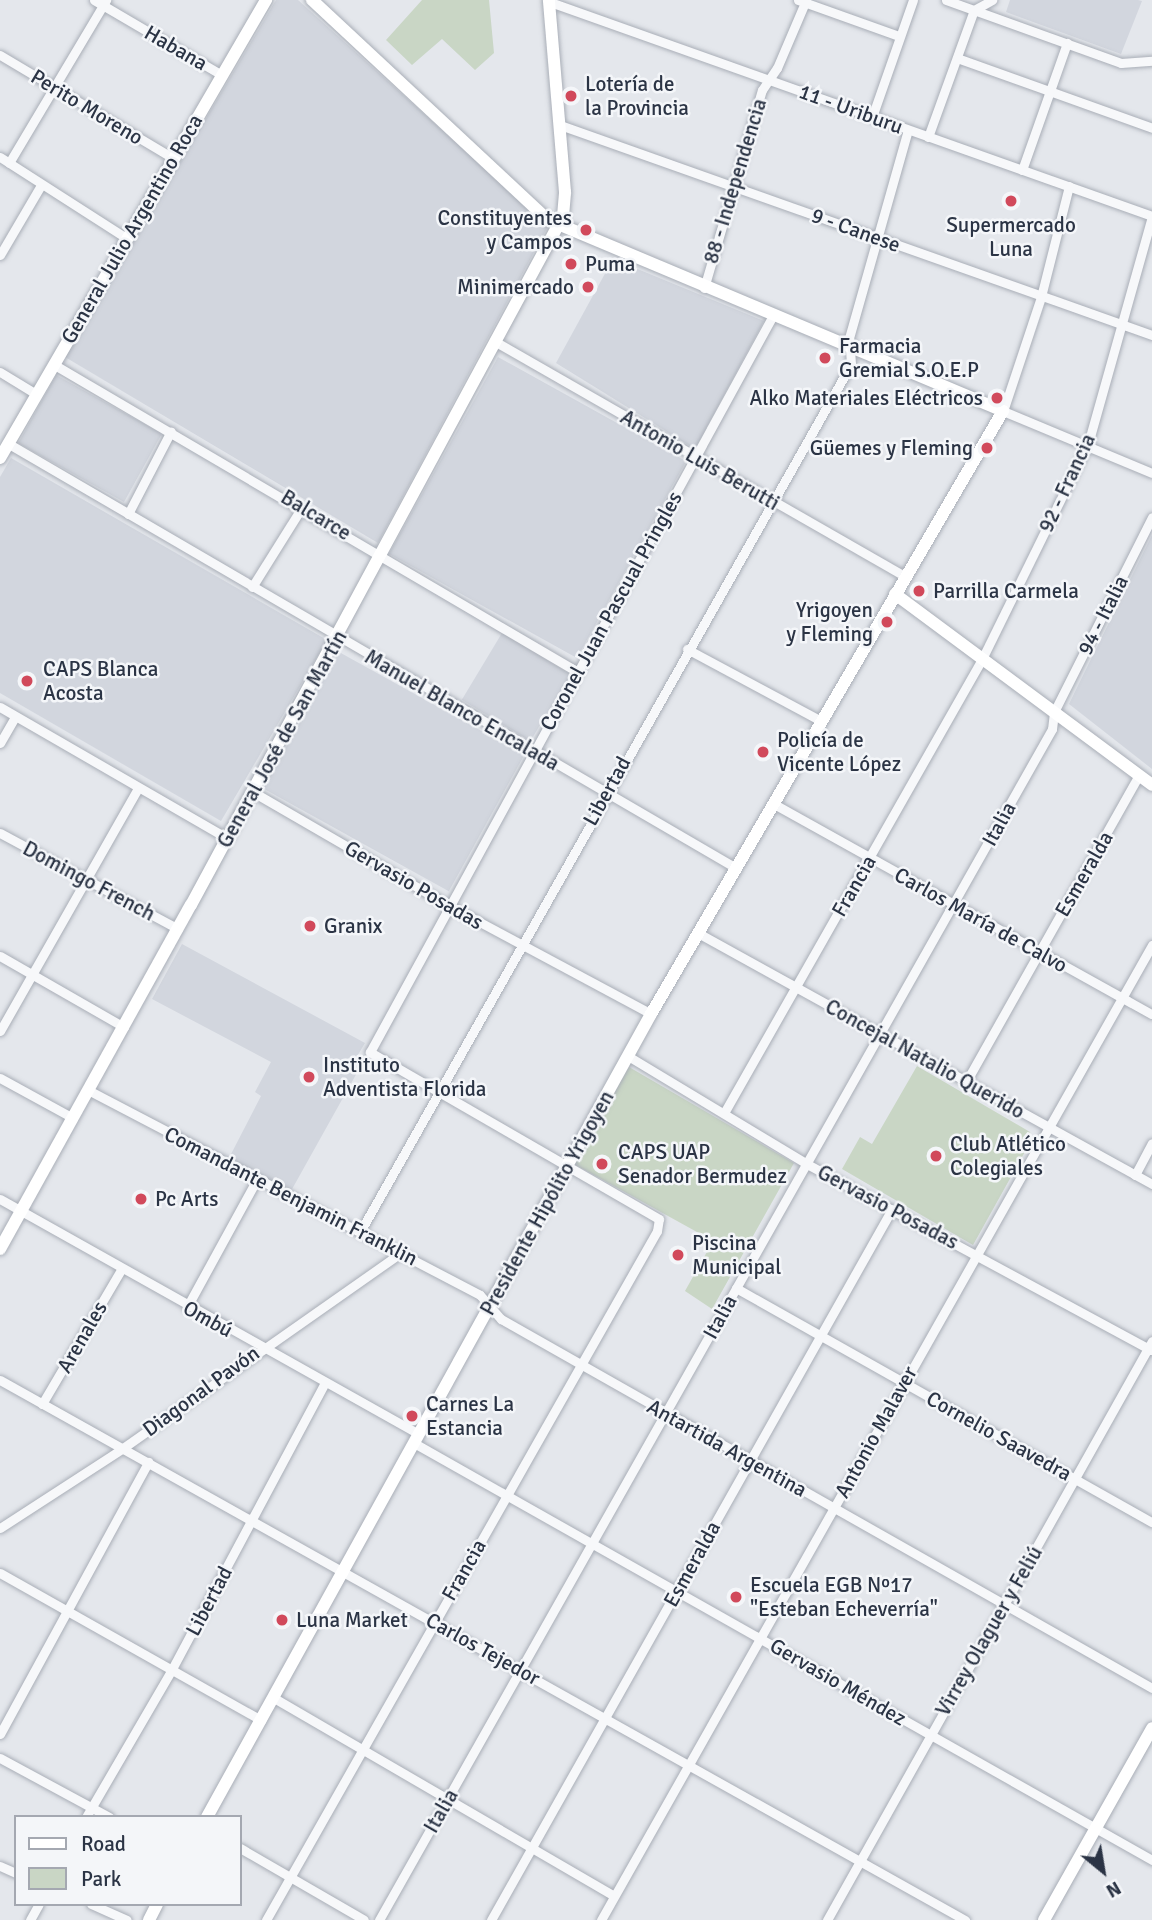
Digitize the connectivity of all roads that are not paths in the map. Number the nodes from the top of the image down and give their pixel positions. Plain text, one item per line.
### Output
1 (94, 0) edge
2 (266, 0) edge
3 (312, 0) edge
4 (912, 0) edge
5 (946, 0) edge
6 (992, 0) edge
7 (550, 1) edge
8 (803, 1) edge
9 (104, 3) edge
10 (974, 10) junction
11 (899, 36) junction
12 (1067, 43) junction
13 (0, 55) edge
14 (957, 58) junction
15 (1152, 61) edge
16 (222, 75) junction
17 (770, 79) junction
18 (54, 88) junction
19 (1048, 91) junction
20 (873, 117) junction
21 (559, 125) junction
22 (1152, 128) edge
23 (908, 130) junction
24 (928, 137) junction
25 (0, 157) edge
26 (173, 158) junction
27 (9, 163) junction
28 (1022, 170) junction
29 (41, 185) junction
30 (731, 186) junction
31 (1069, 186) junction
32 (1152, 216) edge
33 (558, 225) junction
34 (126, 238) junction
35 (878, 239) junction
36 (0, 255) edge
37 (704, 288) junction
38 (1041, 297) junction
39 (772, 317) junction
40 (1123, 324) junction
41 (1152, 335) edge
42 (496, 342) junction
43 (850, 350) junction
44 (53, 364) junction
45 (0, 372) edge
46 (36, 394) junction
47 (1003, 411) junction
48 (171, 431) junction
49 (9, 444) junction
50 (1088, 444) junction
51 (695, 456) junction
52 (0, 458) edge
53 (1152, 473) edge
54 (770, 501) junction
55 (302, 507) junction
56 (128, 514) junction
57 (1152, 517) edge
58 (381, 554) junction
59 (905, 576) junction
60 (252, 587) junction
61 (895, 594) junction
62 (337, 638) junction
63 (687, 649) junction
64 (982, 659) junction
65 (576, 671) junction
66 (0, 707) edge
67 (1054, 712) junction
68 (15, 717) junction
69 (821, 721) junction
70 (0, 743) edge
71 (534, 751) junction
72 (1139, 775) junction
73 (1152, 785) edge
74 (138, 788) junction
75 (253, 792) junction
76 (605, 794) junction
77 (774, 804) junction
78 (0, 833) edge
79 (227, 838) junction
80 (869, 858) junction
81 (736, 868) junction
82 (86, 879) junction
83 (954, 904) junction
84 (448, 905) junction
85 (178, 929) junction
86 (698, 933) junction
87 (521, 945) junction
88 (1152, 946) edge
89 (1040, 951) junction
90 (0, 956) edge
91 (32, 974) junction
92 (796, 987) junction
93 (1123, 997) junction
94 (651, 1014) junction
95 (1152, 1014) edge
96 (124, 1027) junction
97 (0, 1031) edge
98 (880, 1035) junction
99 (628, 1056) junction
100 (0, 1077) edge
101 (967, 1082) junction
102 (88, 1090) junction
103 (438, 1093) junction
104 (724, 1113) junction
105 (73, 1118) junction
106 (1048, 1128) junction
107 (1152, 1143) edge
108 (807, 1164) junction
109 (568, 1166) junction
110 (1135, 1175) junction
111 (257, 1180) junction
112 (1152, 1184) edge
113 (0, 1199) edge
114 (892, 1209) junction
115 (21, 1212) junction
116 (360, 1231) junction
117 (0, 1249) edge
118 (400, 1252) junction
119 (976, 1255) junction
120 (121, 1270) junction
121 (736, 1287) junction
122 (490, 1305) junction
123 (187, 1307) junction
124 (821, 1335) junction
125 (1151, 1347) edge
126 (260, 1348) junction
127 (580, 1365) junction
128 (0, 1380) edge
129 (325, 1382) junction
130 (904, 1383) junction
131 (43, 1404) junction
132 (666, 1414) junction
133 (416, 1438) junction
134 (123, 1448) junction
135 (750, 1461) junction
136 (148, 1462) junction
137 (1074, 1479) junction
138 (506, 1497) junction
139 (833, 1508) junction
140 (252, 1520) junction
141 (1152, 1522) edge
142 (0, 1528) edge
143 (592, 1544) junction
144 (344, 1572) junction
145 (0, 1573) edge
146 (677, 1591) junction
147 (1004, 1605) junction
148 (69, 1612) junction
149 (435, 1622) junction
150 (760, 1637) junction
151 (172, 1669) junction
152 (520, 1670) junction
153 (1152, 1688) edge
154 (274, 1698) junction
155 (605, 1717) junction
156 (261, 1720) junction
157 (1152, 1728) edge
158 (0, 1734) edge
159 (930, 1735) junction
160 (362, 1750) junction
161 (0, 1758) edge
162 (689, 1764) junction
163 (447, 1800) junction
164 (92, 1807) junction
165 (87, 1815) edge
166 (106, 1815) edge
167 (209, 1815) edge
168 (1096, 1828) junction
169 (532, 1848) junction
170 (242, 1849) edge
171 (1152, 1860) edge
172 (860, 1861) junction
173 (290, 1877) junction
174 (614, 1896) junction
175 (96, 1906) edge
176 (127, 1920) edge
177 (266, 1920) edge
178 (364, 1920) edge
179 (379, 1920) edge
180 (491, 1920) edge
181 (601, 1920) edge
182 (827, 1920) edge
183 (965, 1920) edge
184 (1044, 1920) edge

1 - 9 street, Habana
2 - 16 street, General Julio Argentino Roca
3 - 33 street
4 - 11 street
5 - 10 street
6 - 10 street
7 - 17 street, 11 - Uriburu
7 - 21 street, General José de San Martín
8 - 11 street
8 - 17 street, 88 - Independencia
9 - 16 street, Habana
9 - 18 street
10 - 12 street
10 - 14 street
11 - 20 street
12 - 15 street
12 - 19 street
13 - 18 street, Perito Moreno
14 - 19 street
14 - 24 street
16 - 26 street, General Julio Argentino Roca
17 - 20 street, 11 - Uriburu
17 - 30 street, 88 - Independencia
18 - 26 street, Perito Moreno
18 - 27 street
19 - 22 street
19 - 28 street
20 - 23 street, 11 - Uriburu
21 - 30 street, 9 - Canese
21 - 33 street, General José de San Martín
23 - 24 street, 11 - Uriburu
23 - 35 street, Libertad
24 - 28 street, 11 - Uriburu
25 - 27 street
26 - 34 street, General Julio Argentino Roca
27 - 29 street
28 - 31 street, 11 - Uriburu
29 - 34 street
29 - 36 street
30 - 35 street, 9 - Canese
30 - 37 street, 88 - Independencia
31 - 32 street, 11 - Uriburu
31 - 38 street
32 - 40 street, 92 - Francia
33 - 37 street
33 - 42 street, General José de San Martín
34 - 44 street, General Julio Argentino Roca
35 - 38 street, 9 - Canese
35 - 43 street, Libertad
37 - 39 street
38 - 40 street, 9 - Canese
38 - 47 street
39 - 43 street
39 - 51 street, Coronel Juan Pascual Pringles
40 - 41 street, 9 - Canese
40 - 50 street, 92 - Francia
42 - 51 street, Antonio Luis Berutti
42 - 58 street, General José de San Martín
43 - 47 street
43 - 54 street, Libertad
44 - 46 street, General Julio Argentino Roca
44 - 48 street, Balcarce
45 - 46 street
46 - 49 street, General Julio Argentino Roca
47 - 50 street
47 - 59 street, Presidente Hipólito Yrigoyen
48 - 55 street, Balcarce
48 - 56 street
49 - 52 street, General Julio Argentino Roca
49 - 56 street, Manuel Blanco Encalada
50 - 53 street
50 - 64 street, 92 - Francia
51 - 54 street, Antonio Luis Berutti
51 - 65 street, Coronel Juan Pascual Pringles
54 - 59 street, Antonio Luis Berutti
54 - 63 street, Libertad
55 - 58 street, Balcarce
55 - 60 street
56 - 60 street, Manuel Blanco Encalada
57 - 67 street, 94 - Italia
58 - 62 street, General José de San Martín
58 - 65 street, Balcarce
59 - 61 street, Presidente Hipólito Yrigoyen
60 - 62 street, Manuel Blanco Encalada
61 - 64 street
61 - 69 street, Presidente Hipólito Yrigoyen
62 - 71 street, Manuel Blanco Encalada
62 - 75 street, General José de San Martín
63 - 69 street
63 - 76 street, Libertad
64 - 67 street
64 - 80 street, Francia
65 - 71 street, Coronel Juan Pascual Pringles
66 - 68 street
67 - 72 street
67 - 83 street, Italia
68 - 70 street
68 - 74 street
69 - 77 street, Presidente Hipólito Yrigoyen
71 - 76 street, Manuel Blanco Encalada
71 - 84 street, Coronel Juan Pascual Pringles
72 - 73 street
72 - 89 street, Esmeralda
74 - 79 street
74 - 82 street
75 - 79 street, General José de San Martín
75 - 84 street, Gervasio Posadas
76 - 81 street, Manuel Blanco Encalada
76 - 87 street, Libertad
77 - 80 street, Carlos María de Calvo
77 - 81 street, Presidente Hipólito Yrigoyen
78 - 82 street, Domingo French
79 - 85 street, General José de San Martín
80 - 83 street, Carlos María de Calvo
80 - 92 street, Francia
81 - 86 street, Presidente Hipólito Yrigoyen
82 - 85 street, Domingo French
82 - 91 street
83 - 89 street, Carlos María de Calvo
83 - 98 street, Italia
84 - 87 street, Gervasio Posadas
84 - 103 street, Coronel Juan Pascual Pringles
85 - 96 street, General José de San Martín
86 - 92 street, Concejal Natalio Querido
86 - 94 street, Presidente Hipólito Yrigoyen
87 - 94 street, Gervasio Posadas
87 - 103 street, Libertad
88 - 93 street, Antonio Malaver
89 - 93 street, Carlos María de Calvo
89 - 101 street, Esmeralda
90 - 91 street
91 - 96 street
91 - 97 street
92 - 98 street, Concejal Natalio Querido
92 - 104 street, Francia
93 - 95 street, Carlos María de Calvo
93 - 106 street, Antonio Malaver
94 - 99 street, Presidente Hipólito Yrigoyen
96 - 102 street, General José de San Martín
98 - 101 street, Concejal Natalio Querido
98 - 108 street, Italia
99 - 104 street, Gervasio Posadas
99 - 109 street, Presidente Hipólito Yrigoyen
100 - 105 street
101 - 106 street, Concejal Natalio Querido
102 - 105 street, General José de San Martín
102 - 111 street, Comandante Benjamin Franklin
103 - 109 street
103 - 116 street, Libertad
104 - 108 street, Gervasio Posadas
105 - 115 street, General José de San Martín
106 - 110 street, Concejal Natalio Querido
106 - 119 street, Antonio Malaver
107 - 110 street
108 - 114 street, Gervasio Posadas
108 - 121 street, Italia
109 - 122 street, Presidente Hipólito Yrigoyen
109 - 127 street, Francia
110 - 112 street, Concejal Natalio Querido
111 - 116 street, Comandante Benjamin Franklin
111 - 123 street
113 - 115 street, Ombú
114 - 119 street, Gervasio Posadas
114 - 124 street, Esmeralda
115 - 117 street, General José de San Martín
115 - 120 street, Ombú
116 - 118 street, Comandante Benjamin Franklin
118 - 122 street, Comandante Benjamin Franklin
118 - 126 street, Diagonal Pavón
119 - 125 street, Gervasio Posadas
119 - 130 street, Antonio Malaver
120 - 123 street, Ombú
120 - 131 street, Arenales
121 - 124 street, Cornelio Saavedra
121 - 132 street, Italia
122 - 127 street, Antartida Argentina
122 - 133 street, Presidente Hipólito Yrigoyen
123 - 126 street, Ombú
124 - 130 street, Cornelio Saavedra
124 - 135 street, Esmeralda
125 - 137 street, Virrey Olaguer y Feliú
126 - 129 street, Ombú
126 - 134 street, Diagonal Pavón
127 - 132 street, Antartida Argentina
127 - 138 street, Francia
128 - 131 street, Carlos Tejedor
129 - 133 street, Ombú
129 - 140 street, Libertad
130 - 137 street, Cornelio Saavedra
130 - 139 street, Antonio Malaver
131 - 134 street, Carlos Tejedor
132 - 135 street, Antartida Argentina
132 - 143 street, Italia
133 - 138 street, Gervasio Méndez
133 - 144 street, Presidente Hipólito Yrigoyen
134 - 136 street, Carlos Tejedor
134 - 142 street, Diagonal Pavón
135 - 139 street, Antartida Argentina
135 - 146 street, Esmeralda
136 - 140 street, Carlos Tejedor
136 - 148 street
137 - 141 street, Cornelio Saavedra
137 - 147 street, Virrey Olaguer y Feliú
138 - 143 street, Gervasio Méndez
138 - 149 street, Francia
139 - 147 street, Antartida Argentina
139 - 150 street, Antonio Malaver
140 - 144 street, Carlos Tejedor
140 - 151 street, Libertad
143 - 146 street, Gervasio Méndez
143 - 152 street, Italia
144 - 149 street, Carlos Tejedor
144 - 154 street, Presidente Hipólito Yrigoyen
145 - 148 street
146 - 150 street, Gervasio Méndez
146 - 155 street, Esmeralda
147 - 153 street, Antartida Argentina
147 - 159 street, Virrey Olaguer y Feliú
148 - 151 street
148 - 158 street
149 - 152 street, Carlos Tejedor
149 - 160 street, Francia
150 - 159 street, Gervasio Méndez
150 - 162 street, Antonio Malaver
151 - 156 street
151 - 164 street, Libertad
152 - 155 street, Carlos Tejedor
152 - 163 street, Italia
154 - 156 street, Presidente Hipólito Yrigoyen
154 - 160 street
155 - 162 street, Carlos Tejedor
155 - 169 street, Esmeralda
156 - 167 street, Presidente Hipólito Yrigoyen
157 - 168 street
159 - 168 street, Gervasio Méndez
159 - 172 street, Virrey Olaguer y Feliú
160 - 163 street
160 - 173 street, Francia
161 - 164 street
162 - 172 street, Carlos Tejedor
162 - 174 street, Antonio Malaver
163 - 169 street
163 - 179 street, Italia
164 - 165 street, Libertad
164 - 166 street
168 - 171 street, Gervasio Méndez
168 - 184 street
169 - 174 street
169 - 180 street, Esmeralda
170 - 173 street
172 - 182 street, Virrey Olaguer y Feliú
172 - 183 street, Carlos Tejedor
173 - 177 street, Francia
173 - 178 street
174 - 181 street, Antonio Malaver
175 - 176 street

